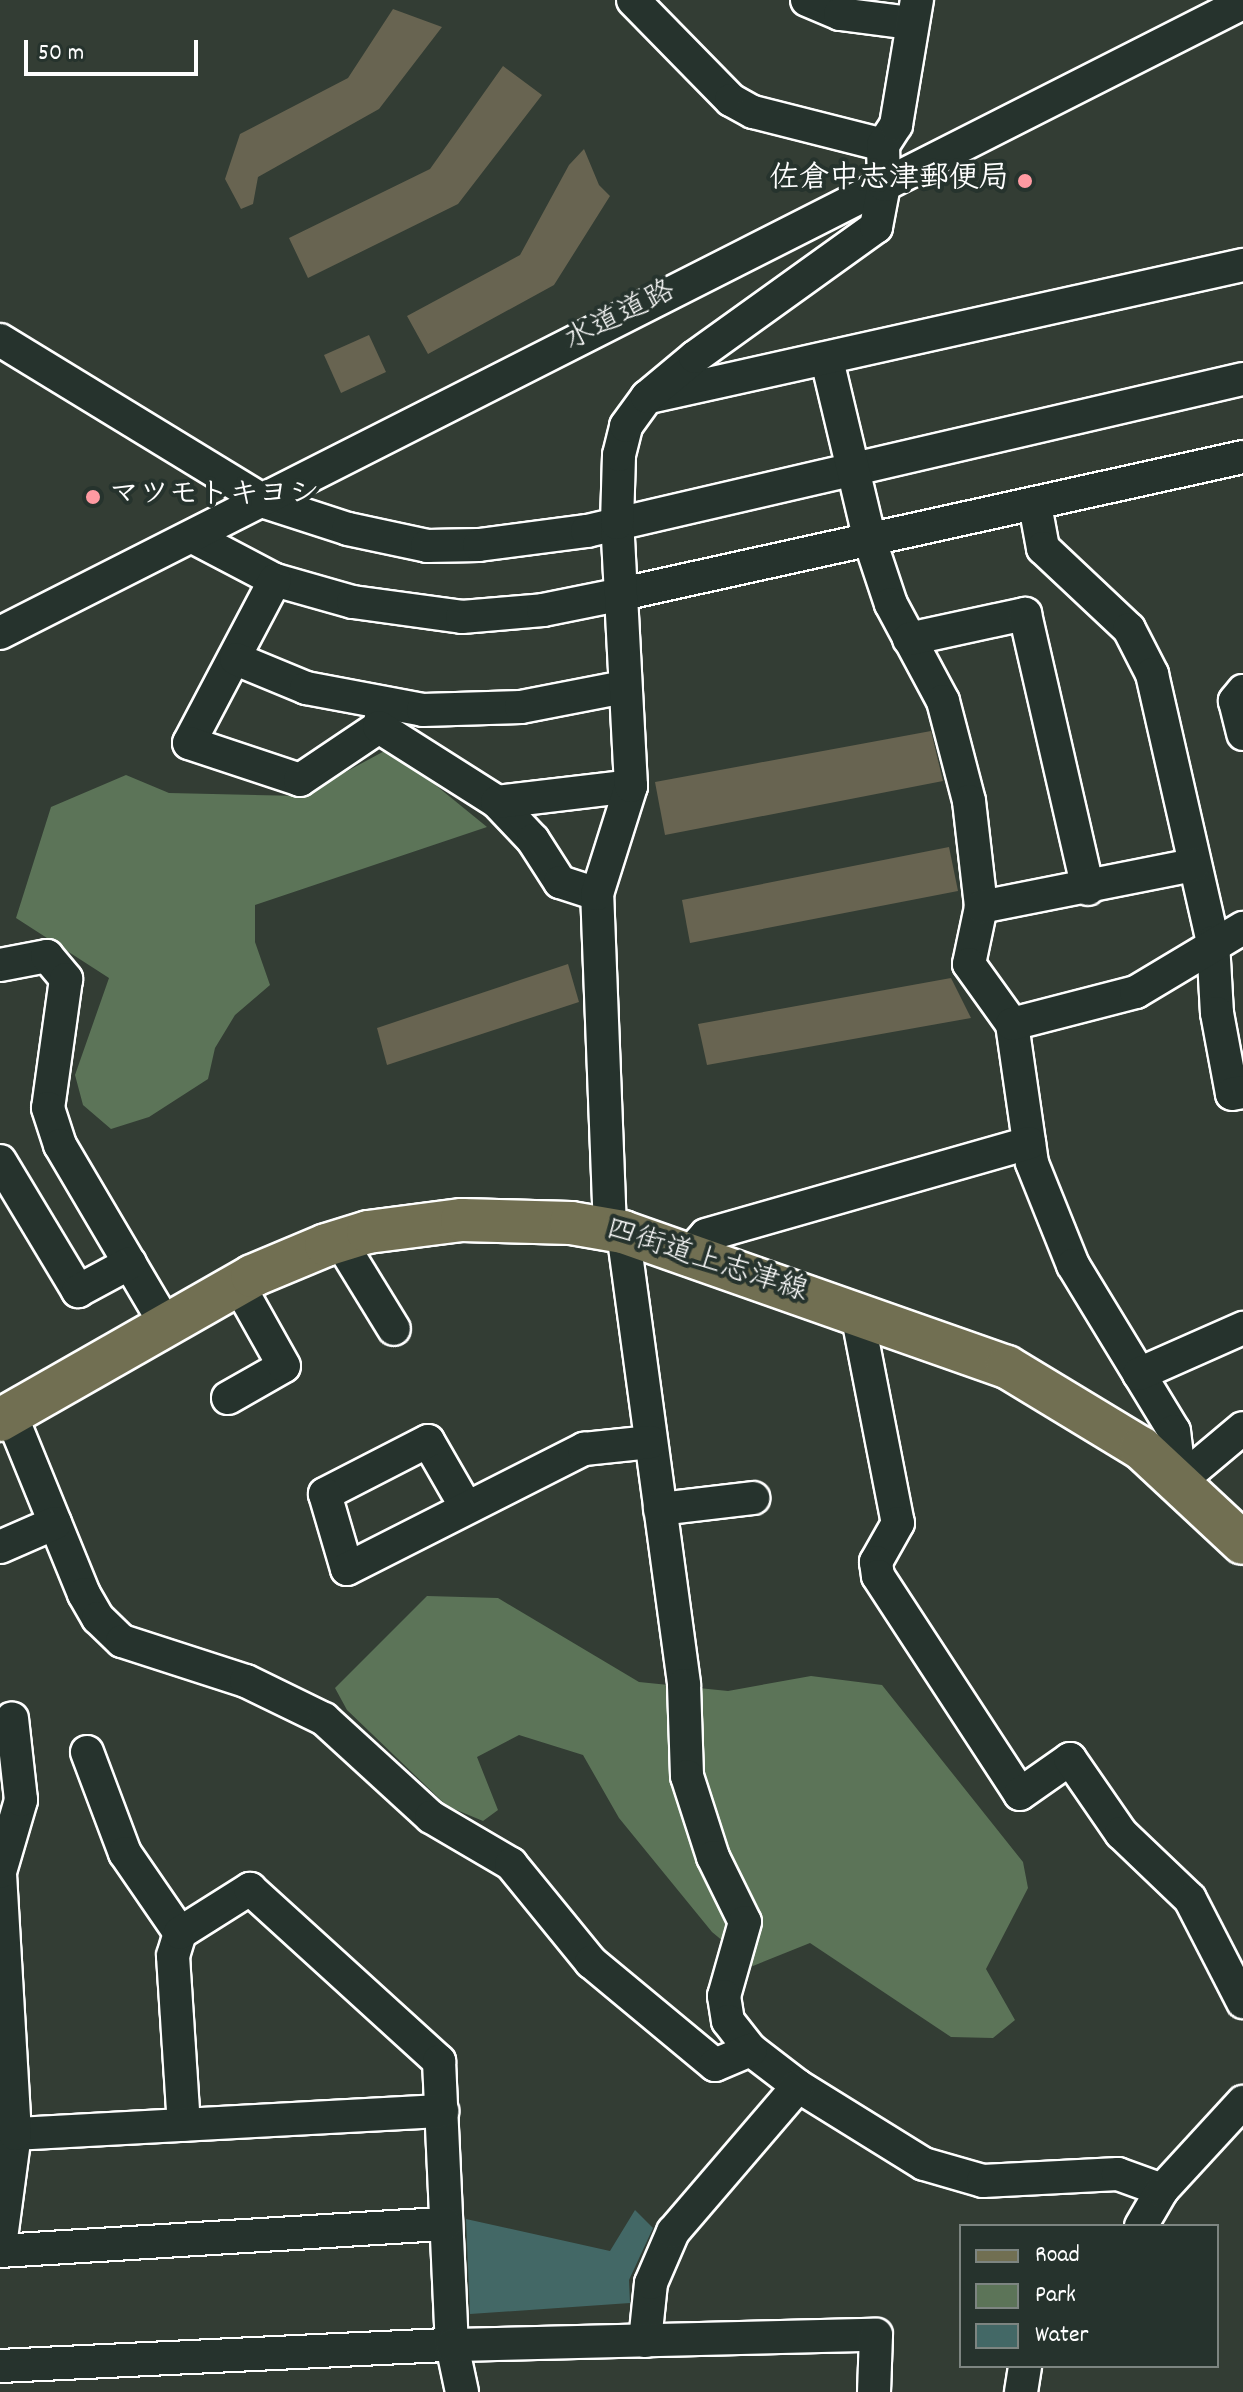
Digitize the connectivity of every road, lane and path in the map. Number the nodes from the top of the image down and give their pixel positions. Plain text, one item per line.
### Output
1 (633, 0) edge
2 (807, 0) edge
3 (1243, 3) edge
4 (914, 12) edge
5 (883, 145) junction
6 (884, 185) junction
7 (1243, 265) edge
8 (0, 340) edge
9 (827, 360) junction
10 (1243, 379) edge
11 (647, 397) junction
12 (1243, 457) edge
13 (851, 468) junction
14 (265, 502) junction
15 (1035, 505) junction
16 (617, 523) junction
17 (195, 538) junction
18 (870, 541) junction
19 (275, 580) junction
20 (622, 594) junction
21 (0, 633) edge
22 (909, 639) junction
23 (236, 659) junction
24 (624, 687) junction
25 (1243, 691) edge
26 (382, 715) junction
27 (1243, 734) edge
28 (631, 786) junction
29 (497, 802) junction
30 (1194, 865) junction
31 (1088, 889) junction
32 (597, 894) junction
33 (981, 907) junction
34 (1243, 928) edge
35 (1213, 942) junction
36 (0, 965) edge
37 (1012, 1024) junction
38 (1243, 1092) edge
39 (1029, 1143) junction
40 (0, 1161) edge
41 (617, 1231) junction
42 (340, 1241) junction
43 (689, 1254) junction
44 (130, 1263) junction
45 (238, 1284) junction
46 (857, 1313) junction
47 (166, 1325) junction
48 (1243, 1328) edge
49 (394, 1329) dead end
50 (1139, 1374) junction
51 (228, 1398) dead end
52 (6, 1417) edge
53 (1243, 1428) edge
54 (651, 1442) junction
55 (1180, 1481) junction
56 (753, 1498) dead end
57 (466, 1507) junction
58 (660, 1509) junction
59 (55, 1523) junction
60 (1243, 1543) edge
61 (0, 1547) edge
62 (12, 1718) dead end
63 (87, 1752) dead end
64 (180, 1933) junction
65 (1243, 2002) edge
66 (751, 2050) junction
67 (798, 2086) junction
68 (1243, 2102) edge
69 (442, 2111) junction
70 (184, 2125) junction
71 (15, 2134) junction
72 (1162, 2190) junction
73 (445, 2224) junction
74 (1142, 2224) edge
75 (0, 2249) edge
76 (645, 2341) junction
77 (452, 2345) junction
78 (0, 2366) edge
79 (1025, 2368) edge
80 (462, 2392) edge
81 (874, 2392) edge
82 (1021, 2392) edge

1 - 5 street
2 - 4 street
3 - 6 street, 水道道路
4 - 5 street
5 - 6 street
6 - 11 street
6 - 14 street, 水道道路
7 - 9 street
8 - 14 street
9 - 11 street
9 - 13 street
10 - 13 street
11 - 16 street
12 - 15 street
13 - 16 street
13 - 18 street
14 - 16 street
14 - 17 street, 水道道路
15 - 18 street
15 - 30 street
16 - 20 street
17 - 19 street
17 - 21 street, 水道道路
18 - 20 street
18 - 22 street
19 - 20 street
19 - 23 street
20 - 24 street
22 - 31 street
22 - 33 street
23 - 26 street
23 - 26 street
24 - 26 street
24 - 28 street
25 - 27 street
26 - 29 street
28 - 29 street
28 - 32 street
29 - 32 street
30 - 31 street
30 - 35 street
31 - 33 street
32 - 41 street
33 - 37 street
34 - 35 street
35 - 37 street
35 - 38 street
36 - 44 street
37 - 39 street
39 - 43 street
39 - 50 street
40 - 44 street
41 - 42 main road, 四街道上志津線
41 - 43 main road, 四街道上志津線
41 - 54 street
42 - 45 main road, 四街道上志津線
42 - 49 street
43 - 46 main road, 四街道上志津線
44 - 47 street
45 - 47 main road, 四街道上志津線
45 - 51 street
46 - 55 main road, 四街道上志津線
46 - 65 street
47 - 52 main road, 四街道上志津線
48 - 50 street
50 - 55 street
52 - 59 street
53 - 55 street
54 - 57 street
54 - 58 street
55 - 60 main road, 四街道上志津線
56 - 58 street
57 - 57 street
58 - 66 street
59 - 61 street
59 - 66 street
62 - 71 street
63 - 64 street
64 - 69 street
64 - 70 street
66 - 67 street
67 - 72 street
67 - 76 street
68 - 72 street
69 - 70 street
69 - 73 street
70 - 71 street
71 - 75 street
72 - 74 street
73 - 75 street
73 - 77 street
76 - 77 street
76 - 81 street
77 - 78 street
77 - 80 street
79 - 82 street

